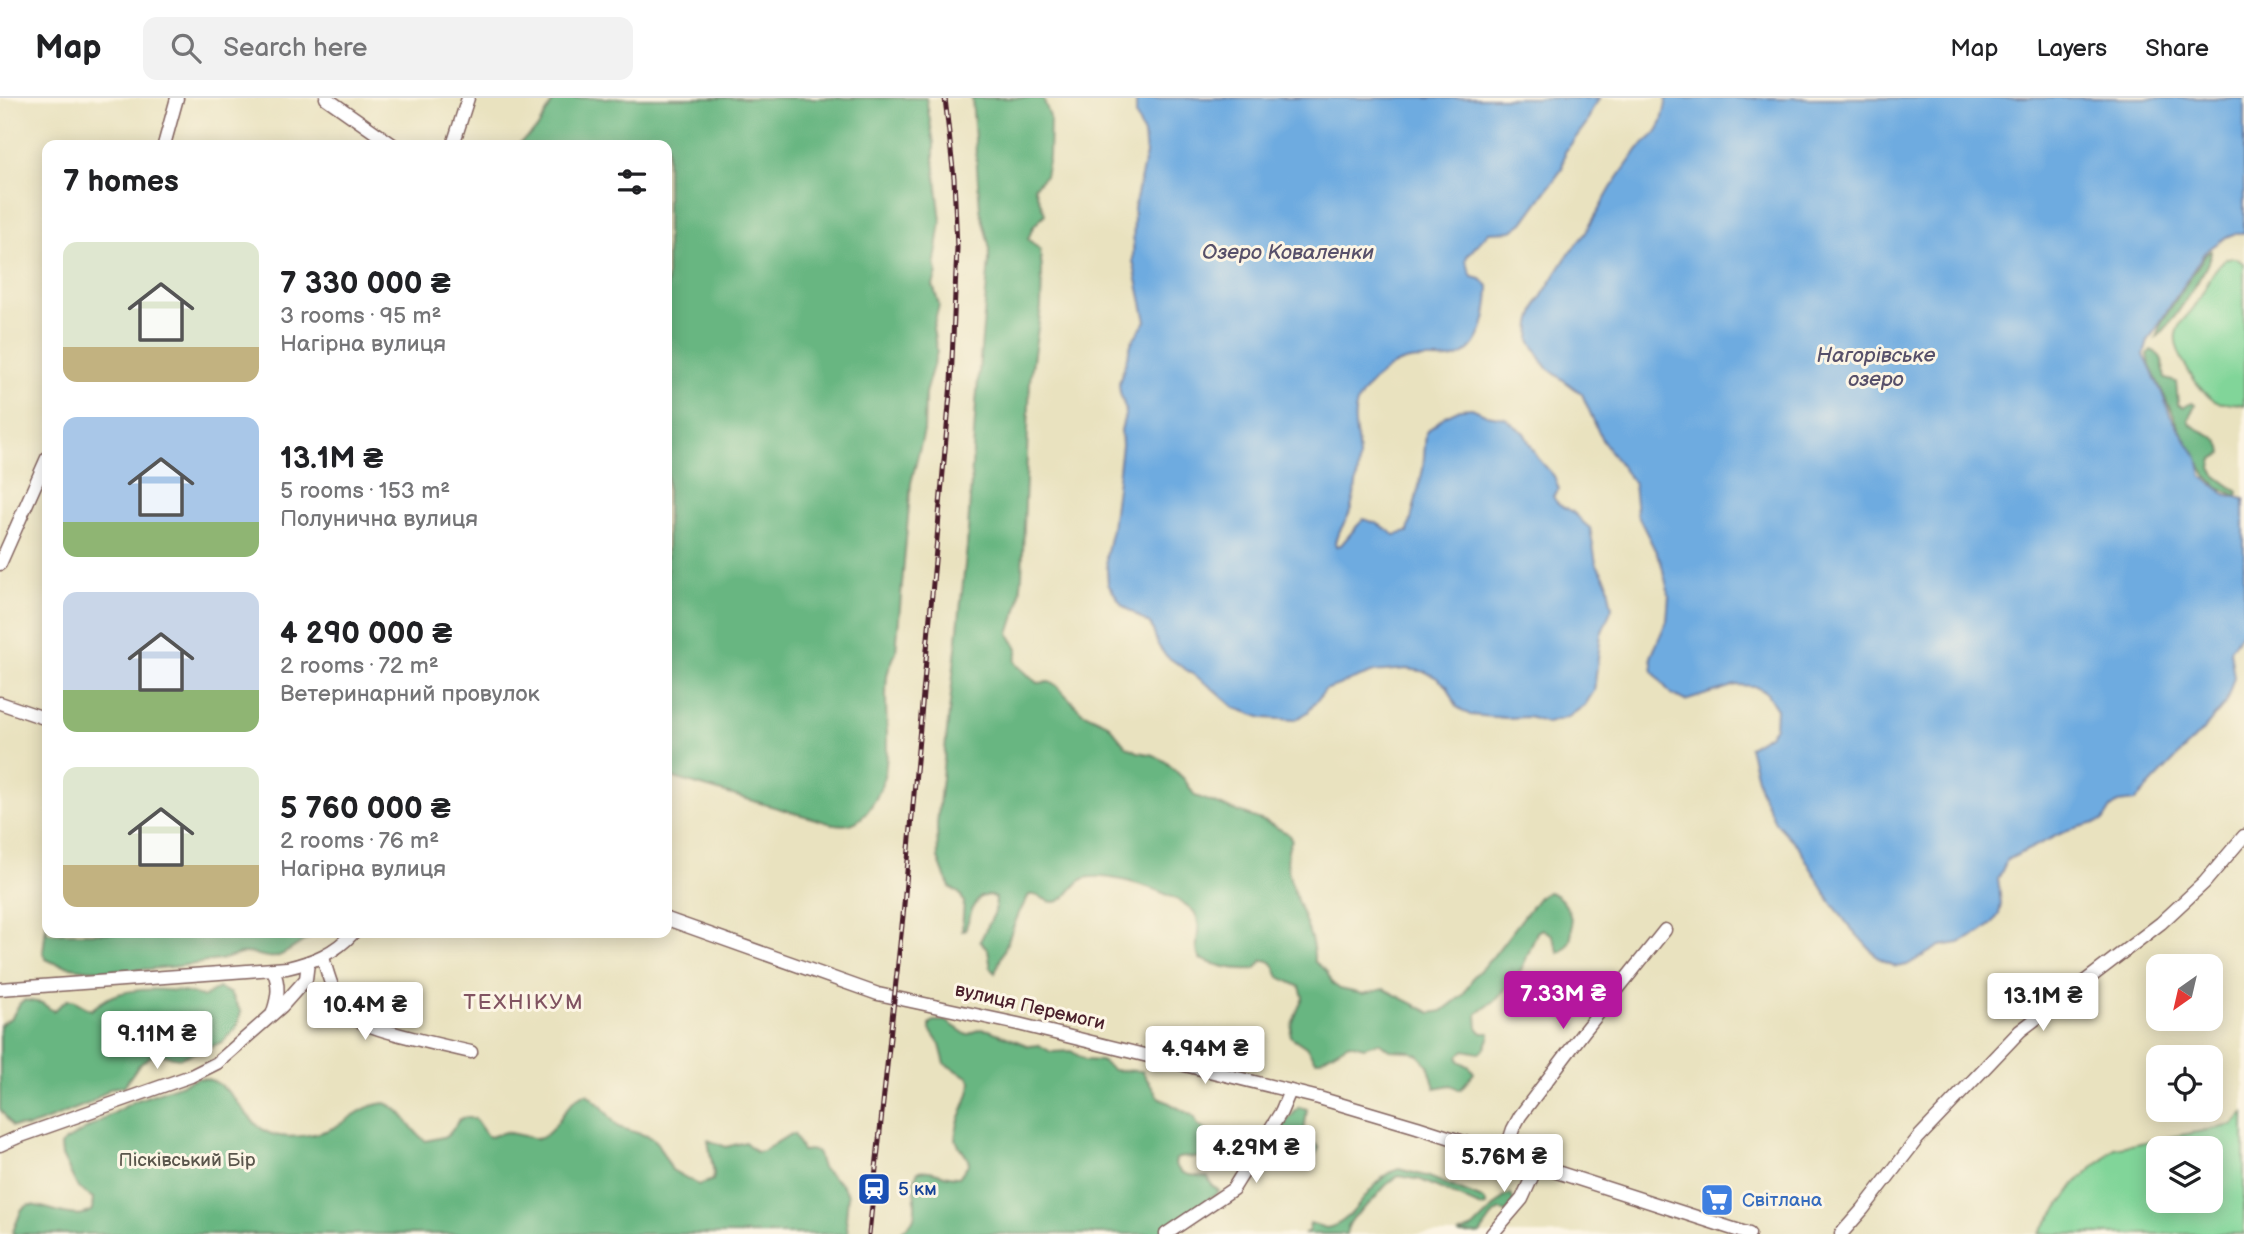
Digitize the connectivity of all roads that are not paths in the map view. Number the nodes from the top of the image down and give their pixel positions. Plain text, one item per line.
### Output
1 (177, 98) edge
2 (326, 98) edge
3 (468, 98) edge
4 (165, 140) edge
5 (386, 140) edge
6 (455, 140) edge
7 (42, 469) edge
8 (0, 564) edge
9 (0, 703) edge
10 (42, 717) edge
11 (2244, 835) edge
12 (672, 921) edge
13 (1665, 930) dead end
14 (348, 938) edge
15 (323, 957) junction
16 (308, 962) junction
17 (273, 970) junction
18 (0, 989) edge
19 (272, 1016) junction
20 (471, 1052) dead end
21 (1290, 1091) junction
22 (0, 1145) edge
23 (1504, 1156) junction
24 (1537, 1166) junction
25 (1166, 1234) edge
26 (1492, 1234) edge
27 (1749, 1234) edge
28 (1841, 1234) edge

1 - 4 street
2 - 5 street
3 - 6 street
7 - 8 street
9 - 10 street
11 - 28 street
12 - 21 street, вулиця Перемоги
13 - 23 street
14 - 15 street
15 - 16 street
15 - 20 street
16 - 17 street
16 - 19 street
17 - 18 street
17 - 19 street
19 - 22 street
21 - 23 street, вулиця Перемоги
21 - 25 street
23 - 24 street, вулиця Перемоги
24 - 26 street
24 - 27 street, вулиця Перемоги

